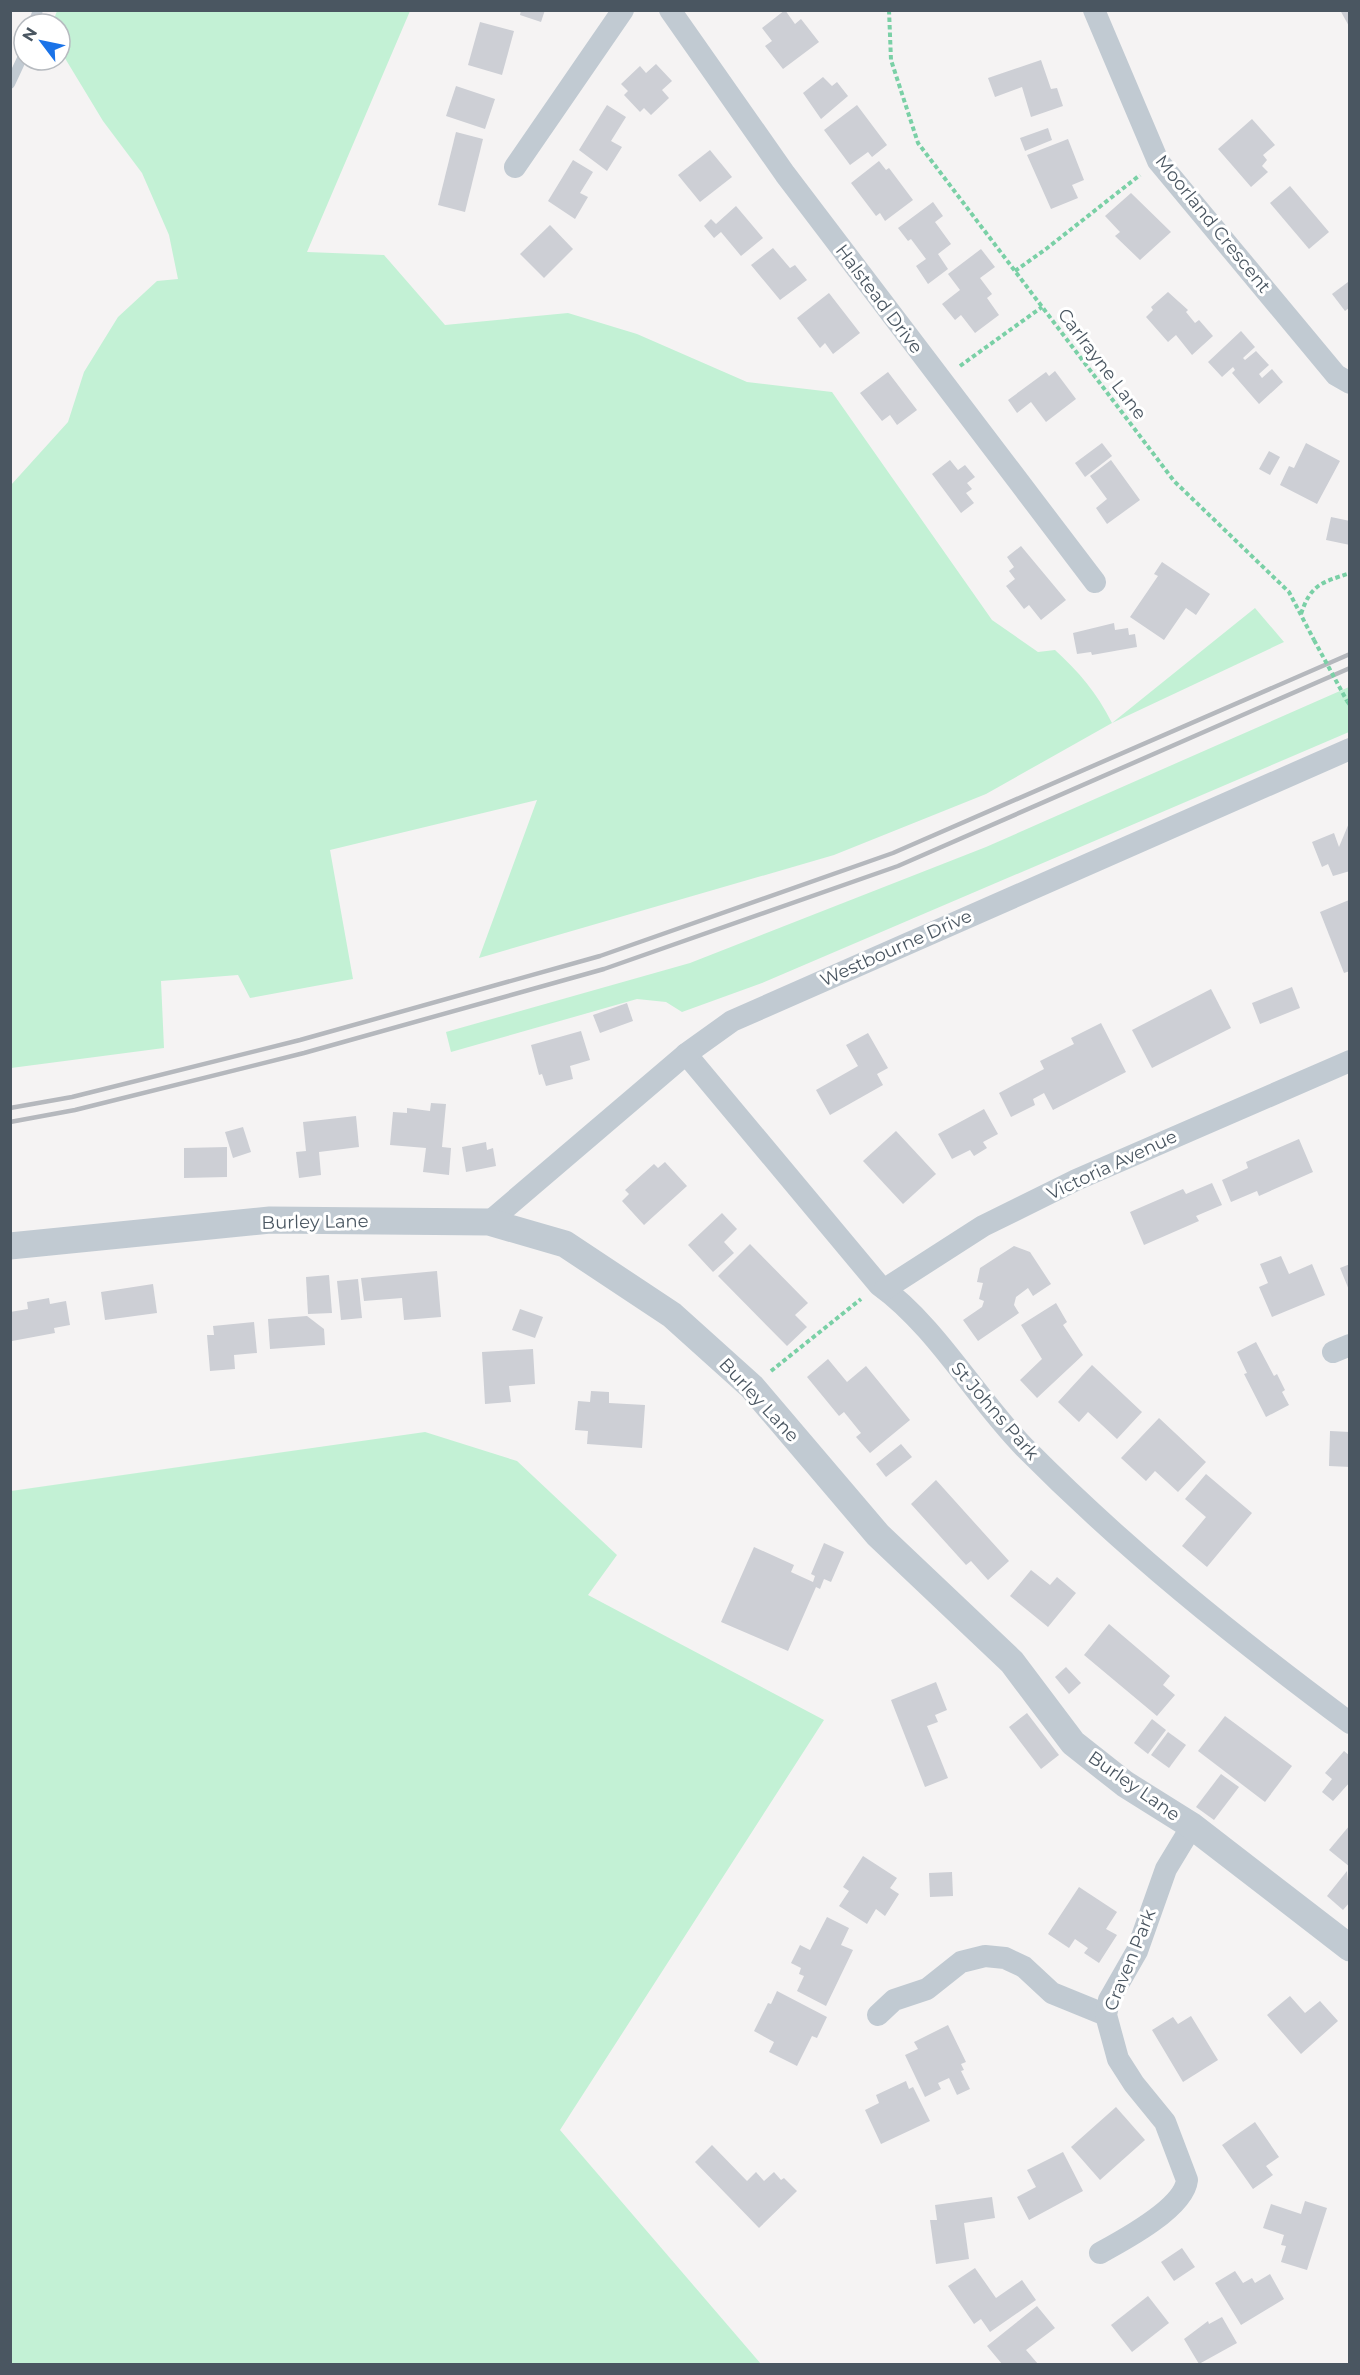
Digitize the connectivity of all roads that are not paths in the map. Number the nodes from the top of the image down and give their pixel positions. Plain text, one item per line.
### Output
1 (623, 10) edge
2 (670, 10) edge
3 (1094, 10) edge
4 (515, 167) dead end
5 (1350, 383) edge
6 (1095, 582) dead end
7 (1350, 748) edge
8 (686, 1054) junction
9 (1350, 1061) edge
10 (489, 1222) junction
11 (10, 1246) edge
12 (882, 1287) junction
13 (1350, 1723) edge
14 (1192, 1826) junction
15 (1350, 1947) edge
16 (878, 2015) dead end
17 (1106, 2015) junction
18 (1100, 2253) dead end

1 - 4 street
2 - 6 street, Halstead Drive
3 - 5 street, Moorland Crescent
7 - 8 street, Westbourne Drive
8 - 10 street, Westbourne Drive
8 - 12 street, St Johns Park
9 - 12 street, Victoria Avenue
10 - 11 street, Burley Lane
10 - 14 street, Burley Lane
12 - 13 street, St Johns Park
14 - 15 street, Burley Lane
14 - 17 street, Craven Park
16 - 17 street
17 - 18 street, Craven Park

